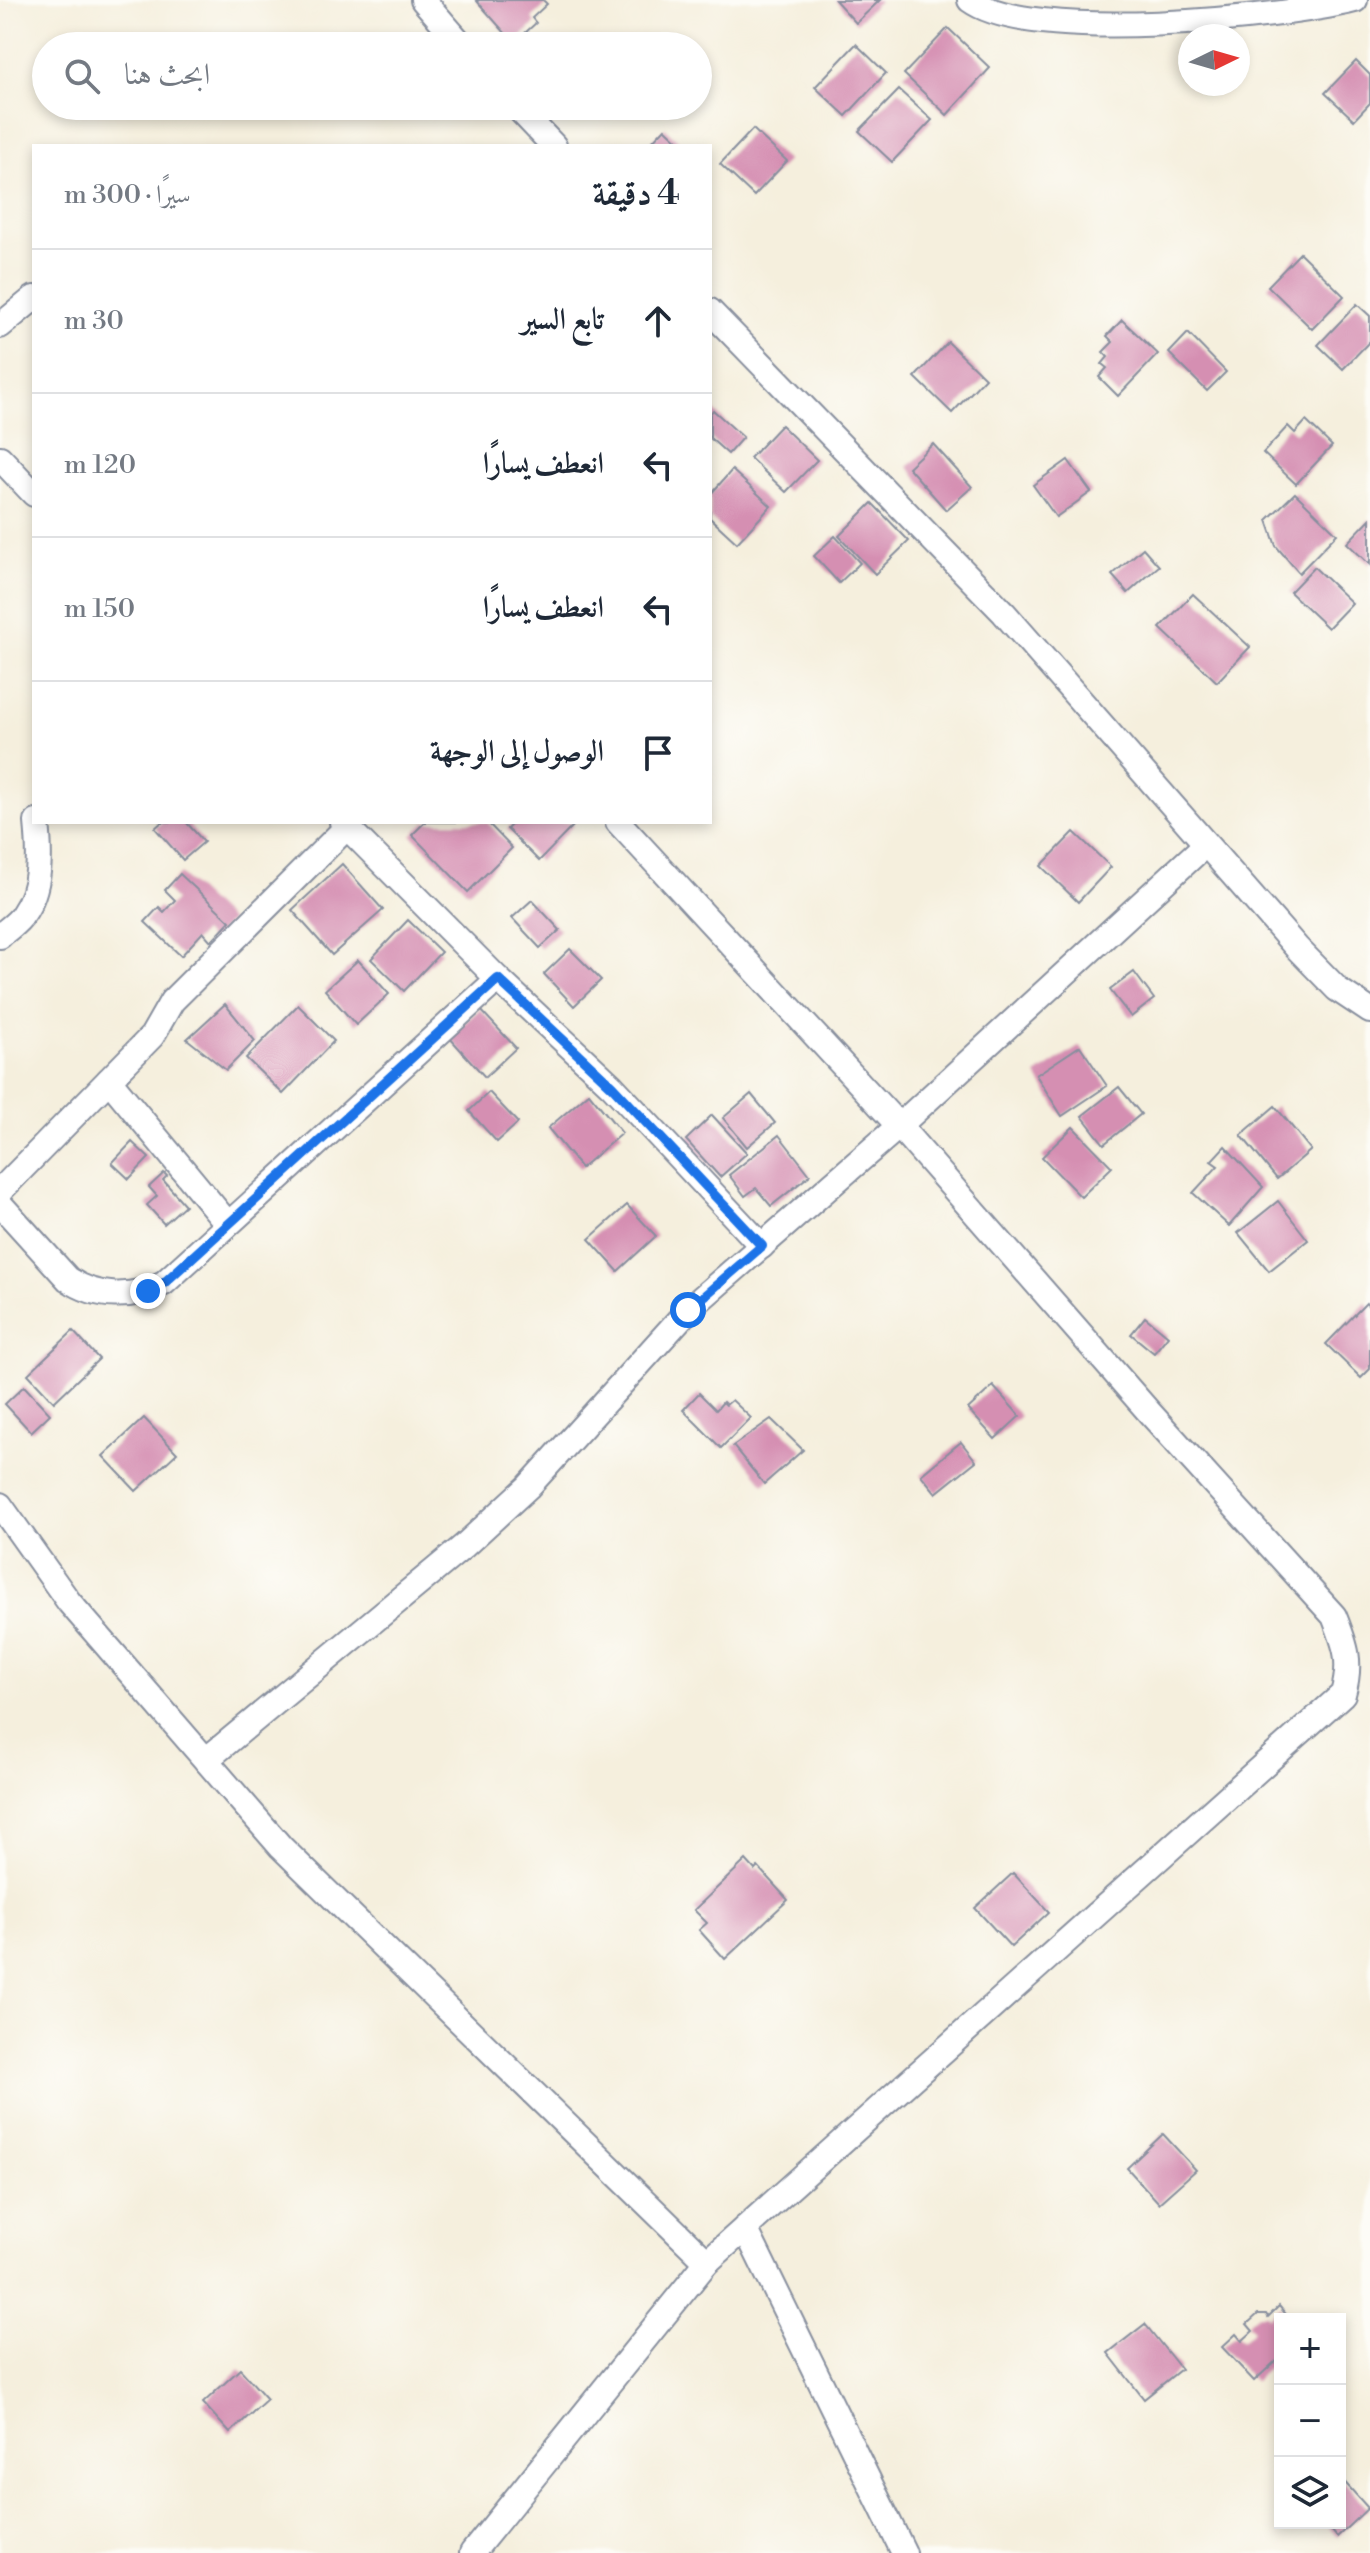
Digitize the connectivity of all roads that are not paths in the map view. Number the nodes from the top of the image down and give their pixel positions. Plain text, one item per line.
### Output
1 (423, 0) edge
2 (970, 0) edge
3 (1355, 0) edge
4 (451, 32) edge
5 (529, 120) edge
6 (552, 144) edge
7 (32, 300) edge
8 (712, 313) edge
9 (0, 326) edge
10 (0, 458) edge
11 (32, 492) edge
12 (37, 824) edge
13 (620, 824) edge
14 (344, 825) edge
15 (1205, 845) junction
16 (0, 936) edge
17 (498, 979) junction
18 (1370, 1011) edge
19 (109, 1080) junction
20 (899, 1126) junction
21 (0, 1191) edge
22 (0, 1204) edge
23 (227, 1223) junction
24 (762, 1246) junction
25 (0, 1505) edge
26 (1359, 1669) edge
27 (206, 1760) junction
28 (745, 2228) junction
29 (707, 2262) junction
30 (472, 2553) edge
31 (904, 2553) edge

1 - 4 street
2 - 3 street
5 - 6 street
7 - 9 street
8 - 15 street
10 - 11 street
12 - 16 street
13 - 20 street
14 - 17 street
14 - 19 street
15 - 18 street
15 - 20 street
17 - 23 street
17 - 24 street
19 - 21 street
19 - 23 street
20 - 24 street
20 - 26 street
22 - 23 street
24 - 27 street
25 - 27 street
26 - 28 street
27 - 29 street
28 - 29 street
28 - 31 street
29 - 30 street

